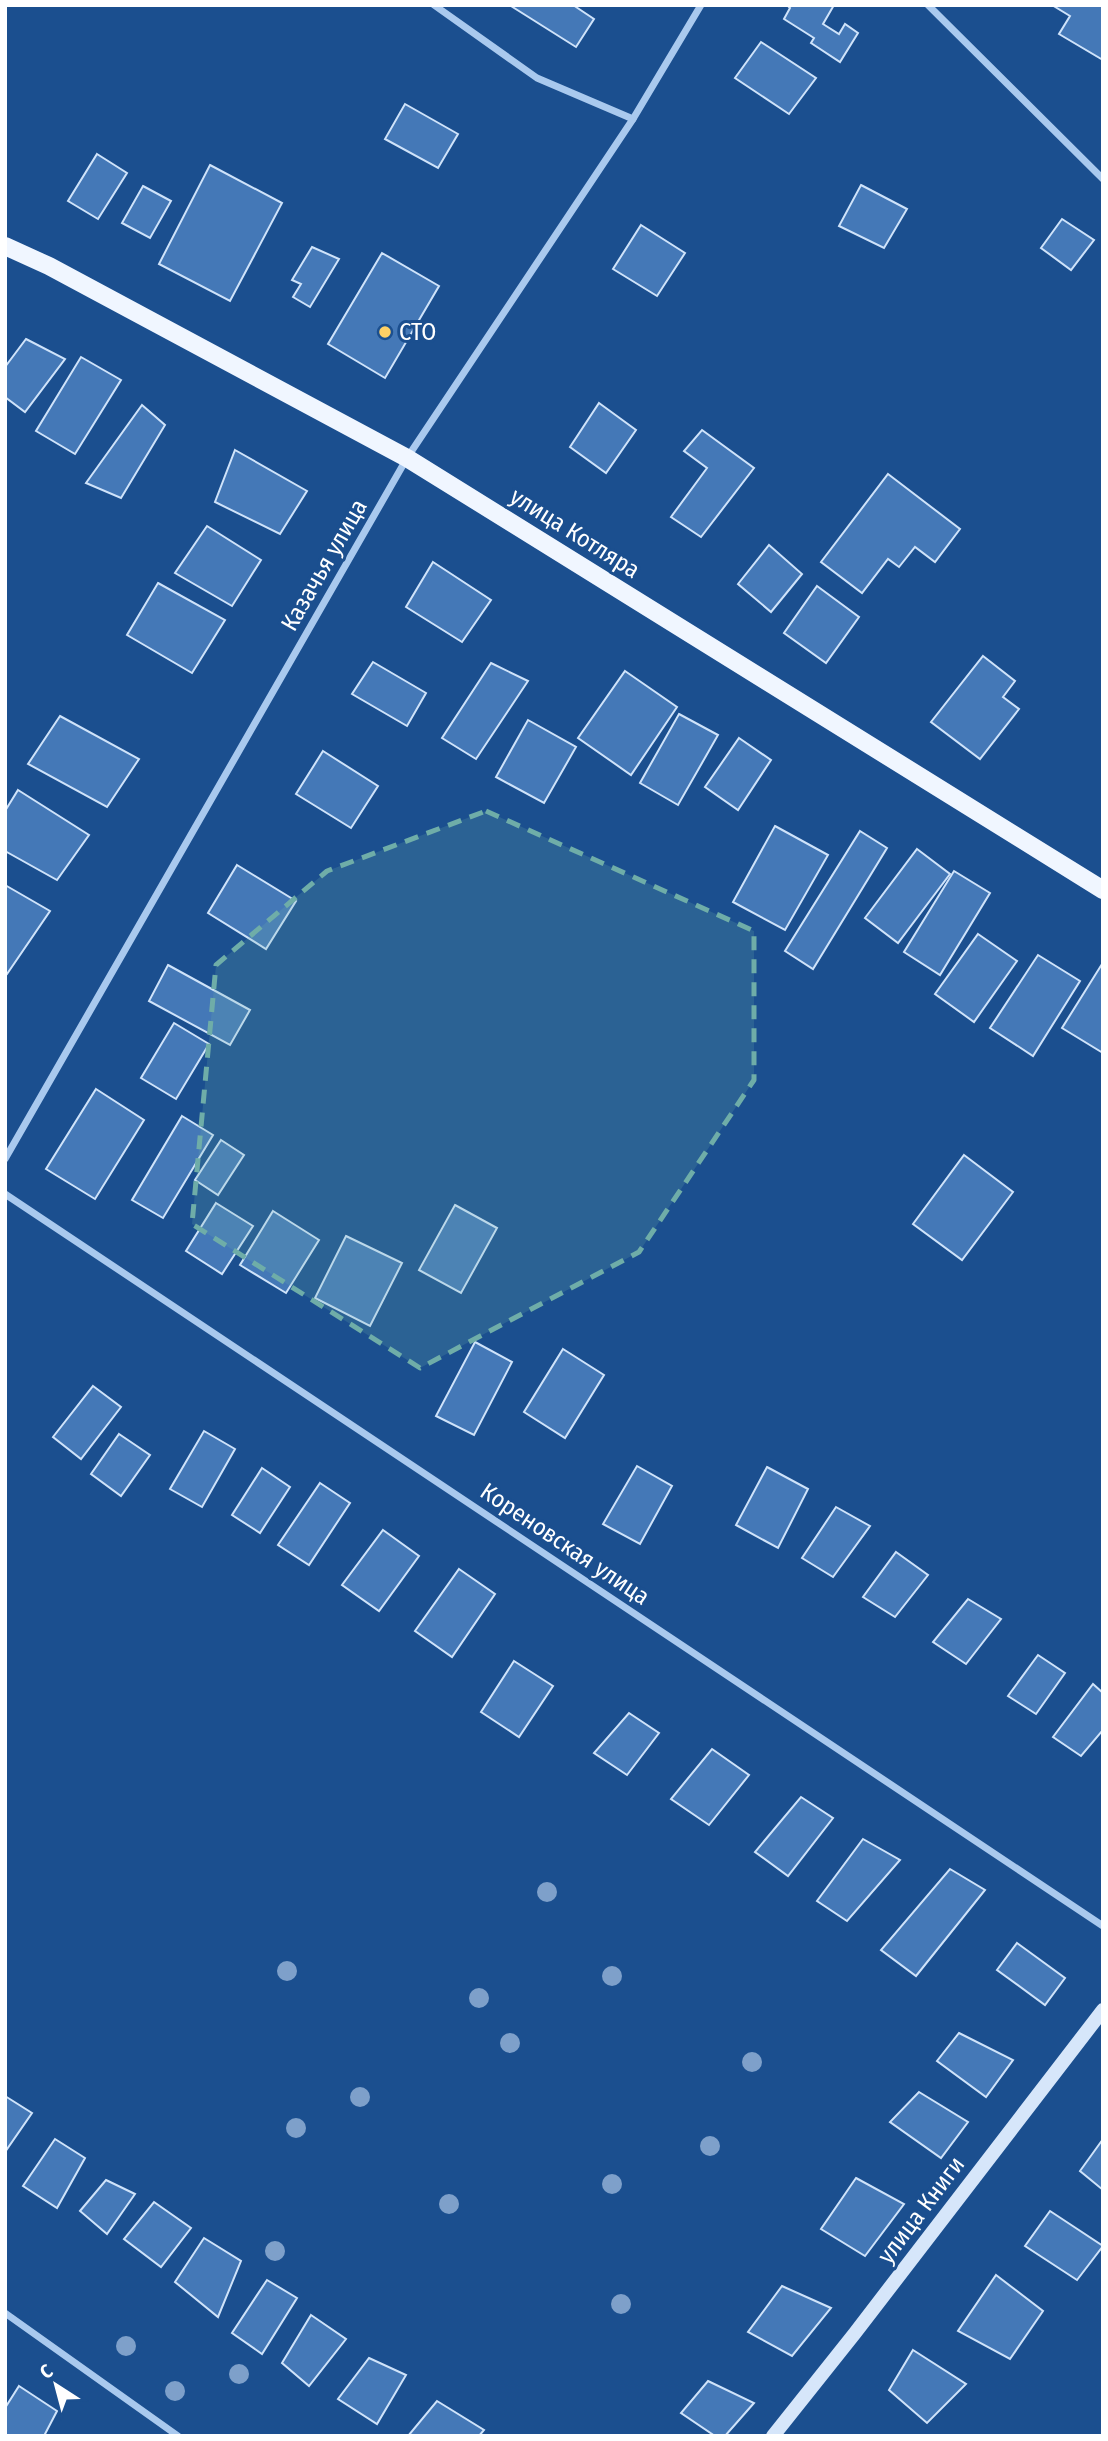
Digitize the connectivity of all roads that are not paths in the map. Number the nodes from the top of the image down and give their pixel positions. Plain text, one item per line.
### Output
1 (434, 5) edge
2 (701, 5) edge
3 (928, 5) edge
4 (633, 119) junction
5 (1103, 179) edge
6 (5, 246) edge
7 (407, 458) junction
8 (1103, 890) edge
9 (5, 1159) edge
10 (5, 1195) edge
11 (1103, 1926) edge
12 (1103, 2010) edge
13 (5, 2314) edge
14 (178, 2436) edge
15 (773, 2436) edge

1 - 4 street
2 - 4 street, Казачья улица
3 - 5 street
4 - 7 street, Казачья улица
6 - 7 main road, улица Котляра
7 - 8 main road, улица Котляра
7 - 9 street, Казачья улица
10 - 11 street, Кореновская улица
12 - 15 street, улица Книги
13 - 14 street

